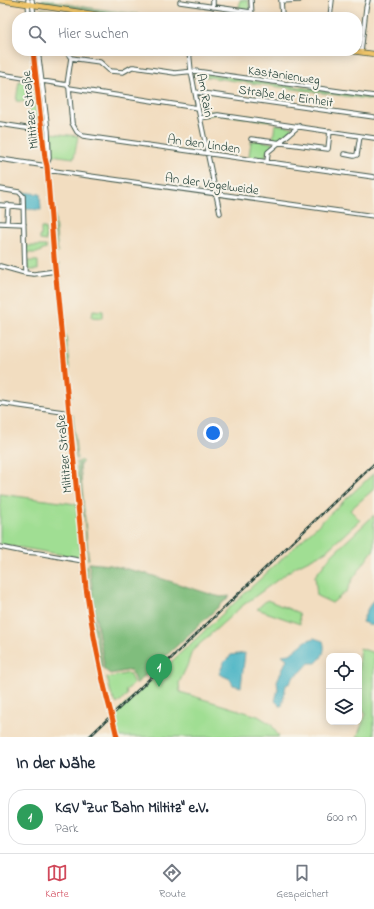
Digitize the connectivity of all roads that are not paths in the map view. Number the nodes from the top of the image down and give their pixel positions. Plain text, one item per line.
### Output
1 (0, 0) edge
2 (213, 0) edge
3 (251, 0) edge
4 (281, 0) edge
5 (299, 0) edge
6 (332, 0) edge
7 (368, 0) edge
8 (30, 2) edge
9 (180, 2) dead end
10 (213, 7) junction
11 (29, 12) edge
12 (33, 12) edge
13 (85, 12) edge
14 (251, 12) joint
15 (282, 12) edge
16 (331, 12) edge
17 (362, 43) edge
18 (362, 52) edge
19 (374, 54) edge
20 (34, 56) edge
21 (39, 56) edge
22 (190, 56) edge
23 (71, 58) joint
24 (191, 71) junction
25 (0, 74) edge
26 (37, 81) junction
27 (42, 82) junction
28 (68, 87) junction
29 (195, 92) junction
30 (374, 96) edge
31 (198, 108) junction
32 (374, 117) edge
33 (200, 118) junction
34 (0, 124) edge
35 (299, 126) junction
36 (39, 130) dead end
37 (330, 131) junction
38 (360, 136) junction
39 (374, 138) edge
40 (251, 139) dead end
41 (280, 142) junction
42 (208, 153) junction
43 (344, 154) dead end
44 (0, 159) edge
45 (266, 162) junction
46 (47, 168) junction
47 (374, 177) edge
48 (0, 189) edge
49 (215, 194) junction
50 (0, 205) edge
51 (8, 205) junction
52 (23, 207) junction
53 (220, 213) dead end
54 (374, 216) edge
55 (0, 223) edge
56 (7, 223) junction
57 (24, 224) junction
58 (0, 266) edge
59 (56, 271) junction
60 (25, 273) junction
61 (0, 403) edge
62 (70, 413) junction
63 (0, 547) edge
64 (83, 561) junction
65 (117, 737) edge

1 - 8 main road
2 - 10 street
3 - 14 street
4 - 5 street
4 - 15 street
6 - 16 street
7 - 17 street
8 - 11 street
8 - 12 street
8 - 13 main road
9 - 10 street
10 - 14 street
18 - 19 main road
20 - 26 street, Miltitzer Straße
21 - 27 street, Miltitzer Straße
22 - 24 street, Am Rain
23 - 24 street, Kastanienweg
23 - 28 street, An den Linden
24 - 29 street, Am Rain
24 - 30 street, Kastanienweg
25 - 26 street
26 - 27 street
26 - 46 street, Miltitzer Straße
27 - 28 street
27 - 46 street, Miltitzer Straße
28 - 31 street
28 - 42 street, An den Linden
29 - 31 street, Am Rain
29 - 32 street, Straße der Einheit
31 - 33 street, Am Rain
33 - 35 street
33 - 42 street, Am Rain
34 - 36 street
35 - 37 street
35 - 41 street
37 - 38 street
37 - 41 street
38 - 39 street
38 - 43 street
40 - 41 street
41 - 45 street
42 - 45 street, An den Linden
42 - 49 street, Am Rain
44 - 46 street, An der Vogelweide
45 - 47 street, An den Linden
46 - 49 street, An der Vogelweide
46 - 59 street, Miltitzer Straße
48 - 52 street
49 - 53 street, Am Rain
49 - 54 street, An der Vogelweide
50 - 51 street
51 - 52 street
51 - 56 street
52 - 57 street
55 - 56 street
56 - 57 street
57 - 60 street
58 - 60 street
59 - 60 street
59 - 62 street, Miltitzer Straße
61 - 62 street
62 - 64 street, Miltitzer Straße
63 - 64 street
64 - 65 street, Miltitzer Straße

